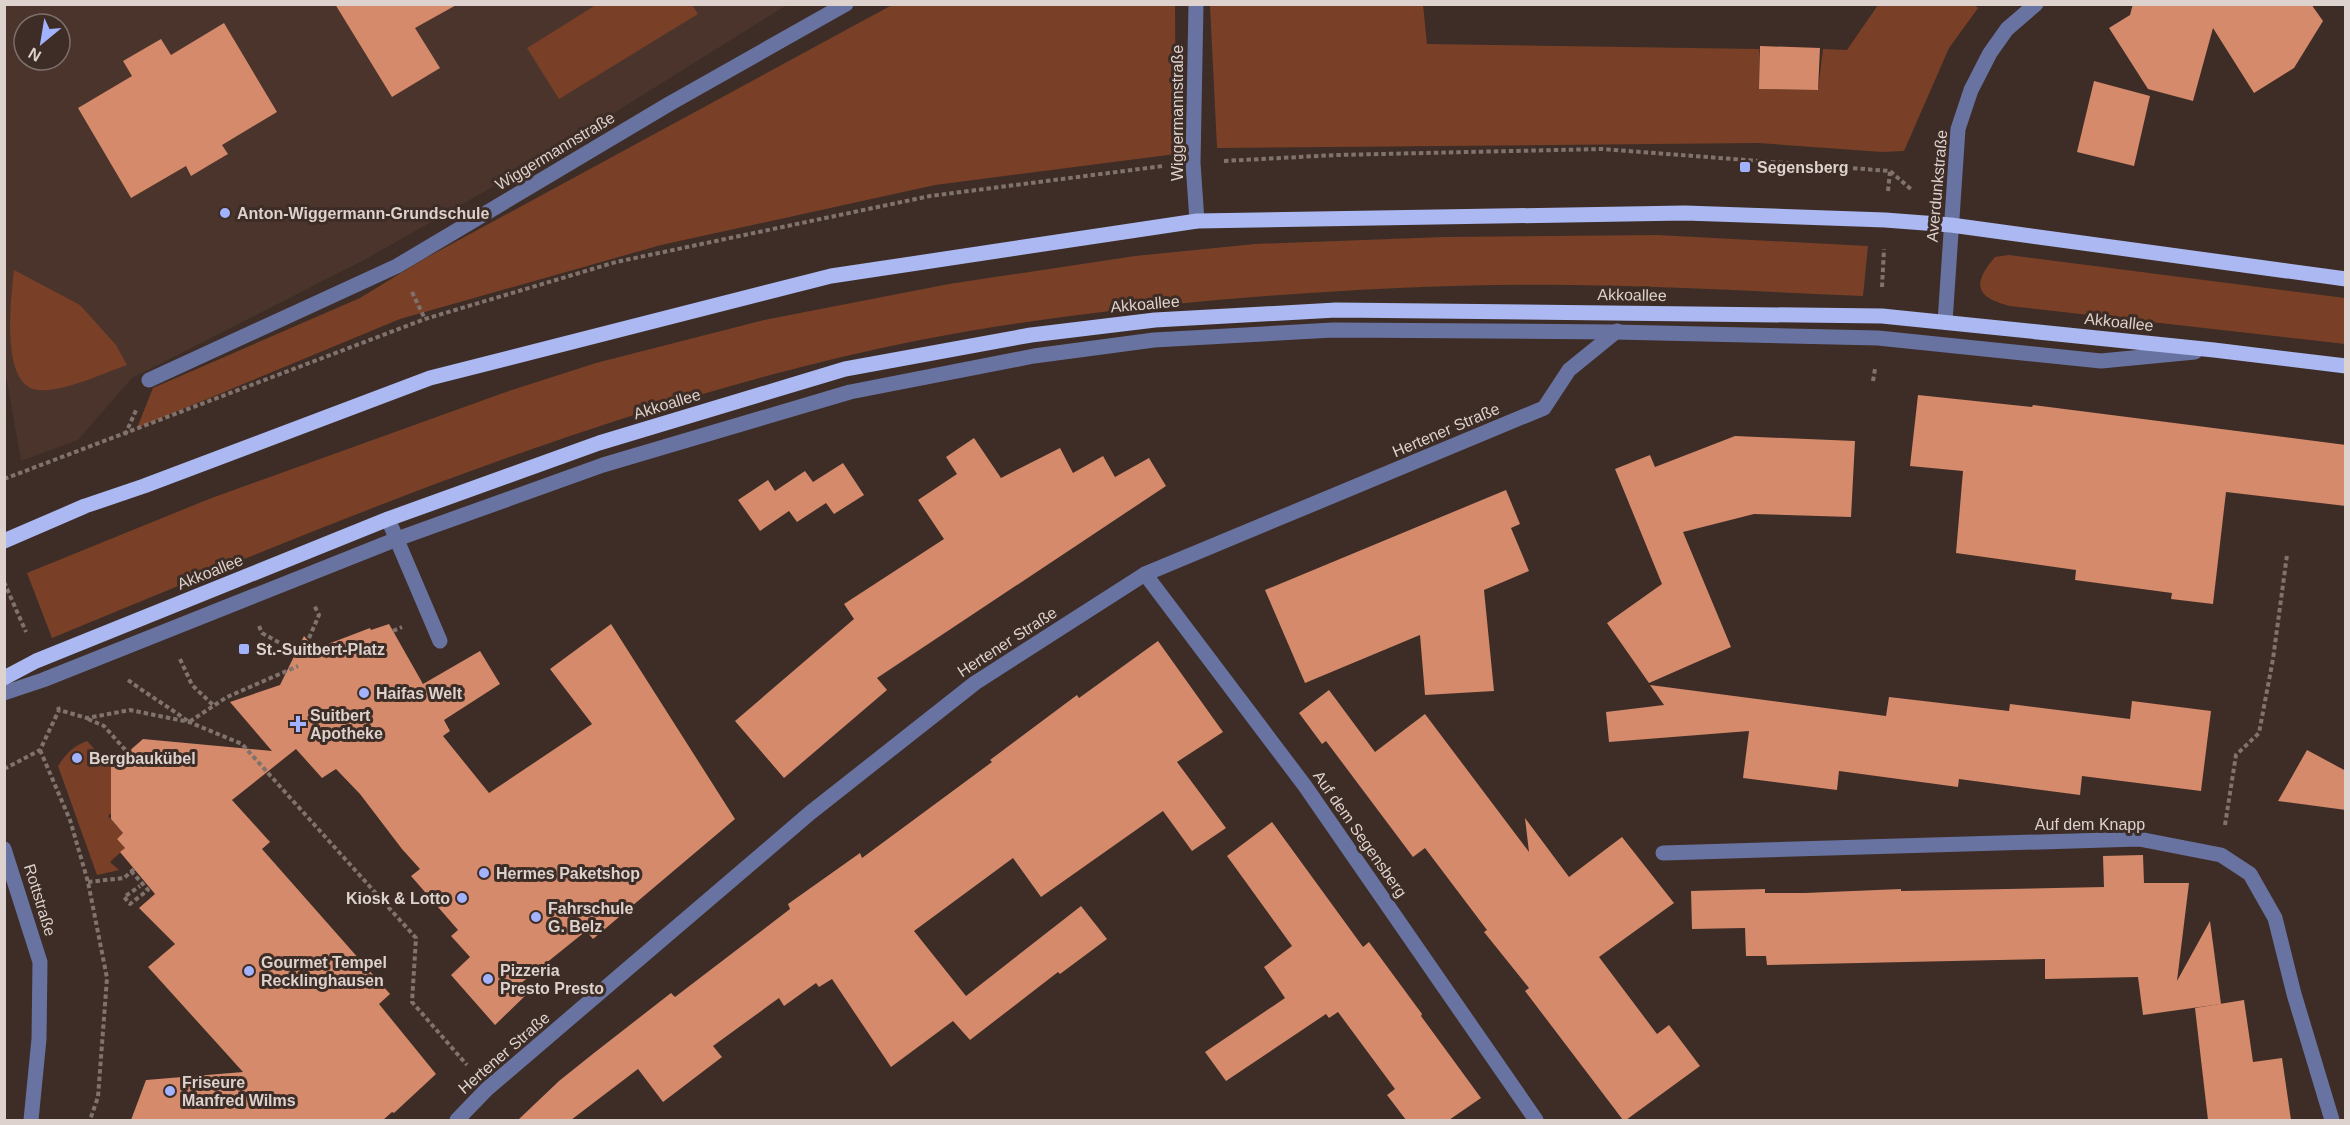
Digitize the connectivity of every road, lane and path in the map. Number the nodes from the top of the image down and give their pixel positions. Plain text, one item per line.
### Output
1 (846, 4) edge
2 (1196, 4) edge
3 (2036, 4) edge
4 (1890, 171) dead end
5 (1885, 220) junction
6 (1197, 221) junction
7 (1951, 225) junction
8 (2346, 279) edge
9 (417, 303) dead end
10 (1648, 313) junction
11 (1882, 316) junction
12 (425, 319) dead end
13 (1945, 322) junction
14 (1614, 332) junction
15 (1878, 338) junction
16 (2214, 350) junction
17 (2346, 366) edge
18 (149, 380) dead end
19 (1873, 381) dead end
20 (388, 519) junction
21 (397, 539) junction
22 (4, 541) edge
23 (2287, 555) dead end
24 (1145, 574) junction
25 (4, 582) edge
26 (314, 604) dead end
27 (258, 625) dead end
28 (440, 641) dead end
29 (306, 645) dead end
30 (296, 652) dead end
31 (180, 658) dead end
32 (36, 661) junction
33 (298, 666) dead end
34 (4, 678) edge
35 (128, 680) dead end
36 (4, 693) edge
37 (213, 706) junction
38 (87, 718) junction
39 (189, 722) junction
40 (40, 750) junction
41 (128, 753) dead end
42 (4, 769) edge
43 (2224, 829) dead end
44 (4, 849) edge
45 (1663, 853) dead end
46 (88, 882) junction
47 (140, 886) dead end
48 (487, 1089) junction
49 (31, 1120) edge
50 (90, 1120) edge
51 (457, 1120) edge
52 (1536, 1120) edge
53 (2332, 1120) edge

1 - 18 street, Wiggermannstraße
2 - 6 street, Wiggermannstraße
3 - 7 street, Averdunkstraße
4 - 5 path
5 - 6 main road
5 - 7 main road
5 - 11 path
6 - 22 main road
7 - 8 main road
7 - 13 street, Averdunkstraße
9 - 12 path
10 - 11 main road, Akkoallee
10 - 14 street, Hertener Straße
10 - 20 main road, Akkoallee
11 - 13 main road, Akkoallee
13 - 16 main road, Akkoallee
14 - 15 street
14 - 21 street
14 - 24 street, Hertener Straße
15 - 16 street
15 - 19 path
16 - 17 main road, Akkoallee
20 - 21 street
20 - 32 main road, Akkoallee
21 - 28 street
21 - 36 street
23 - 43 path
24 - 48 street, Hertener Straße
24 - 52 street, Auf dem Segensberg
25 - 32 path
26 - 29 path
27 - 30 path
31 - 37 path
32 - 34 main road, Akkoallee
33 - 37 path
35 - 39 path
37 - 39 path
38 - 39 path
38 - 40 path
38 - 41 path
39 - 48 path
40 - 42 path
40 - 46 path
44 - 49 street, Rottstraße
45 - 53 street, Auf dem Knapp
46 - 47 path
46 - 50 path
48 - 51 street, Hertener Straße

